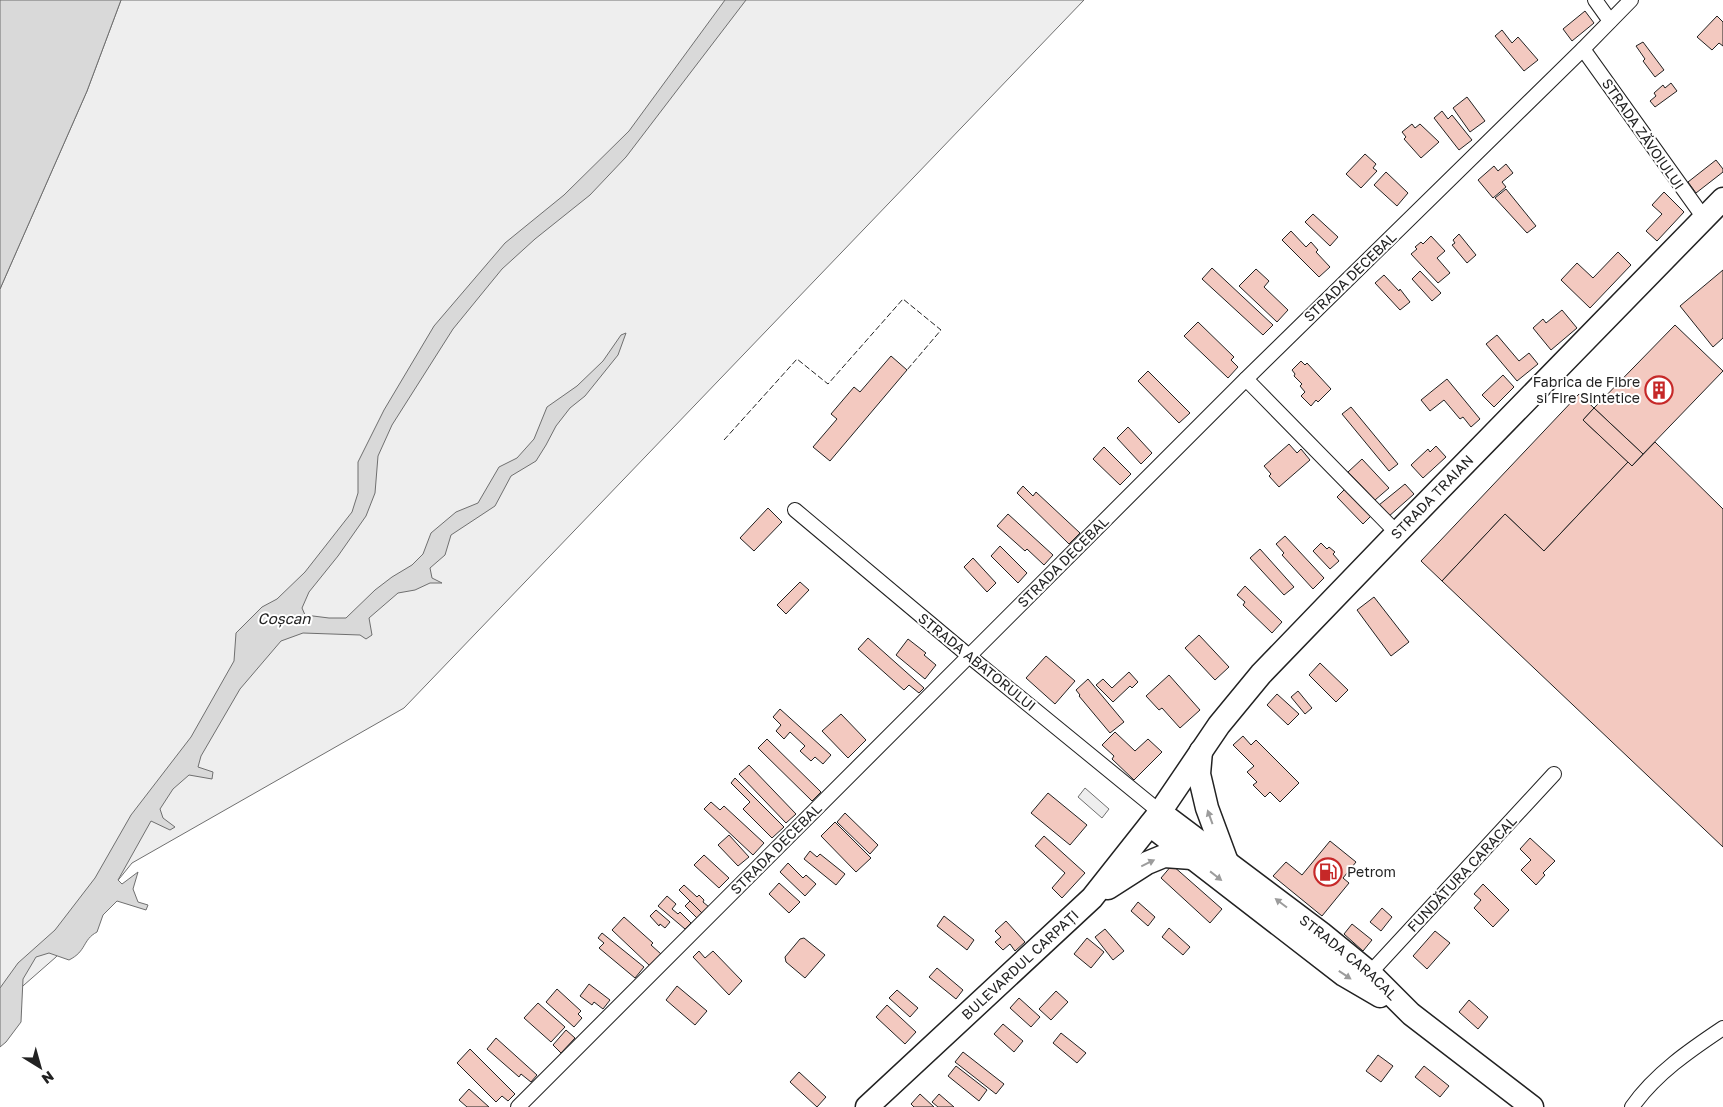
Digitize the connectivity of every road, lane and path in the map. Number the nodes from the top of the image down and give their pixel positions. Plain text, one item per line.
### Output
1 (1595, 0) edge
2 (1631, 0) edge
3 (1610, 21) junction
4 (1583, 49) junction
5 (1723, 199) edge
6 (1704, 218) junction
7 (1246, 380) junction
8 (795, 510) dead end
9 (1396, 533) junction
10 (969, 656) junction
11 (1201, 751) junction
12 (1554, 774) dead end
13 (1155, 818) junction
14 (1192, 858) junction
15 (1227, 862) junction
16 (1092, 898) junction
17 (1370, 973) junction
18 (1411, 1014) junction
19 (1723, 1028) edge
20 (518, 1107) edge
21 (867, 1107) edge
22 (1532, 1107) edge
23 (1632, 1107) edge

1 - 3 street
2 - 3 street, STRADA DECEBAL
3 - 4 street, STRADA DECEBAL
4 - 6 street, STRADA ZĂVOIULUI
4 - 7 street, STRADA DECEBAL
5 - 6 main road, STRADA TRAIAN
6 - 9 main road, STRADA TRAIAN
7 - 9 street
7 - 10 street, STRADA DECEBAL
8 - 10 street, STRADA ABATORULUI
9 - 11 main road, STRADA TRAIAN
10 - 13 street, STRADA ABATORULUI
10 - 20 street, STRADA DECEBAL
11 - 13 main road, STRADA TRAIAN
15 -> 11 main road
12 - 17 street, FUNDĂTURA CARACAL
13 - 14 main road
13 - 15 main road, STRADA CARACAL
13 - 16 main road, BULEVARDUL CARPAȚI
16 -> 14 main road
14 -> 18 main road
17 -> 15 main road, STRADA CARACAL
16 - 21 main road, BULEVARDUL CARPAȚI
17 - 18 main road, STRADA CARACAL
18 - 22 main road, STRADA CARACAL
19 - 23 street

